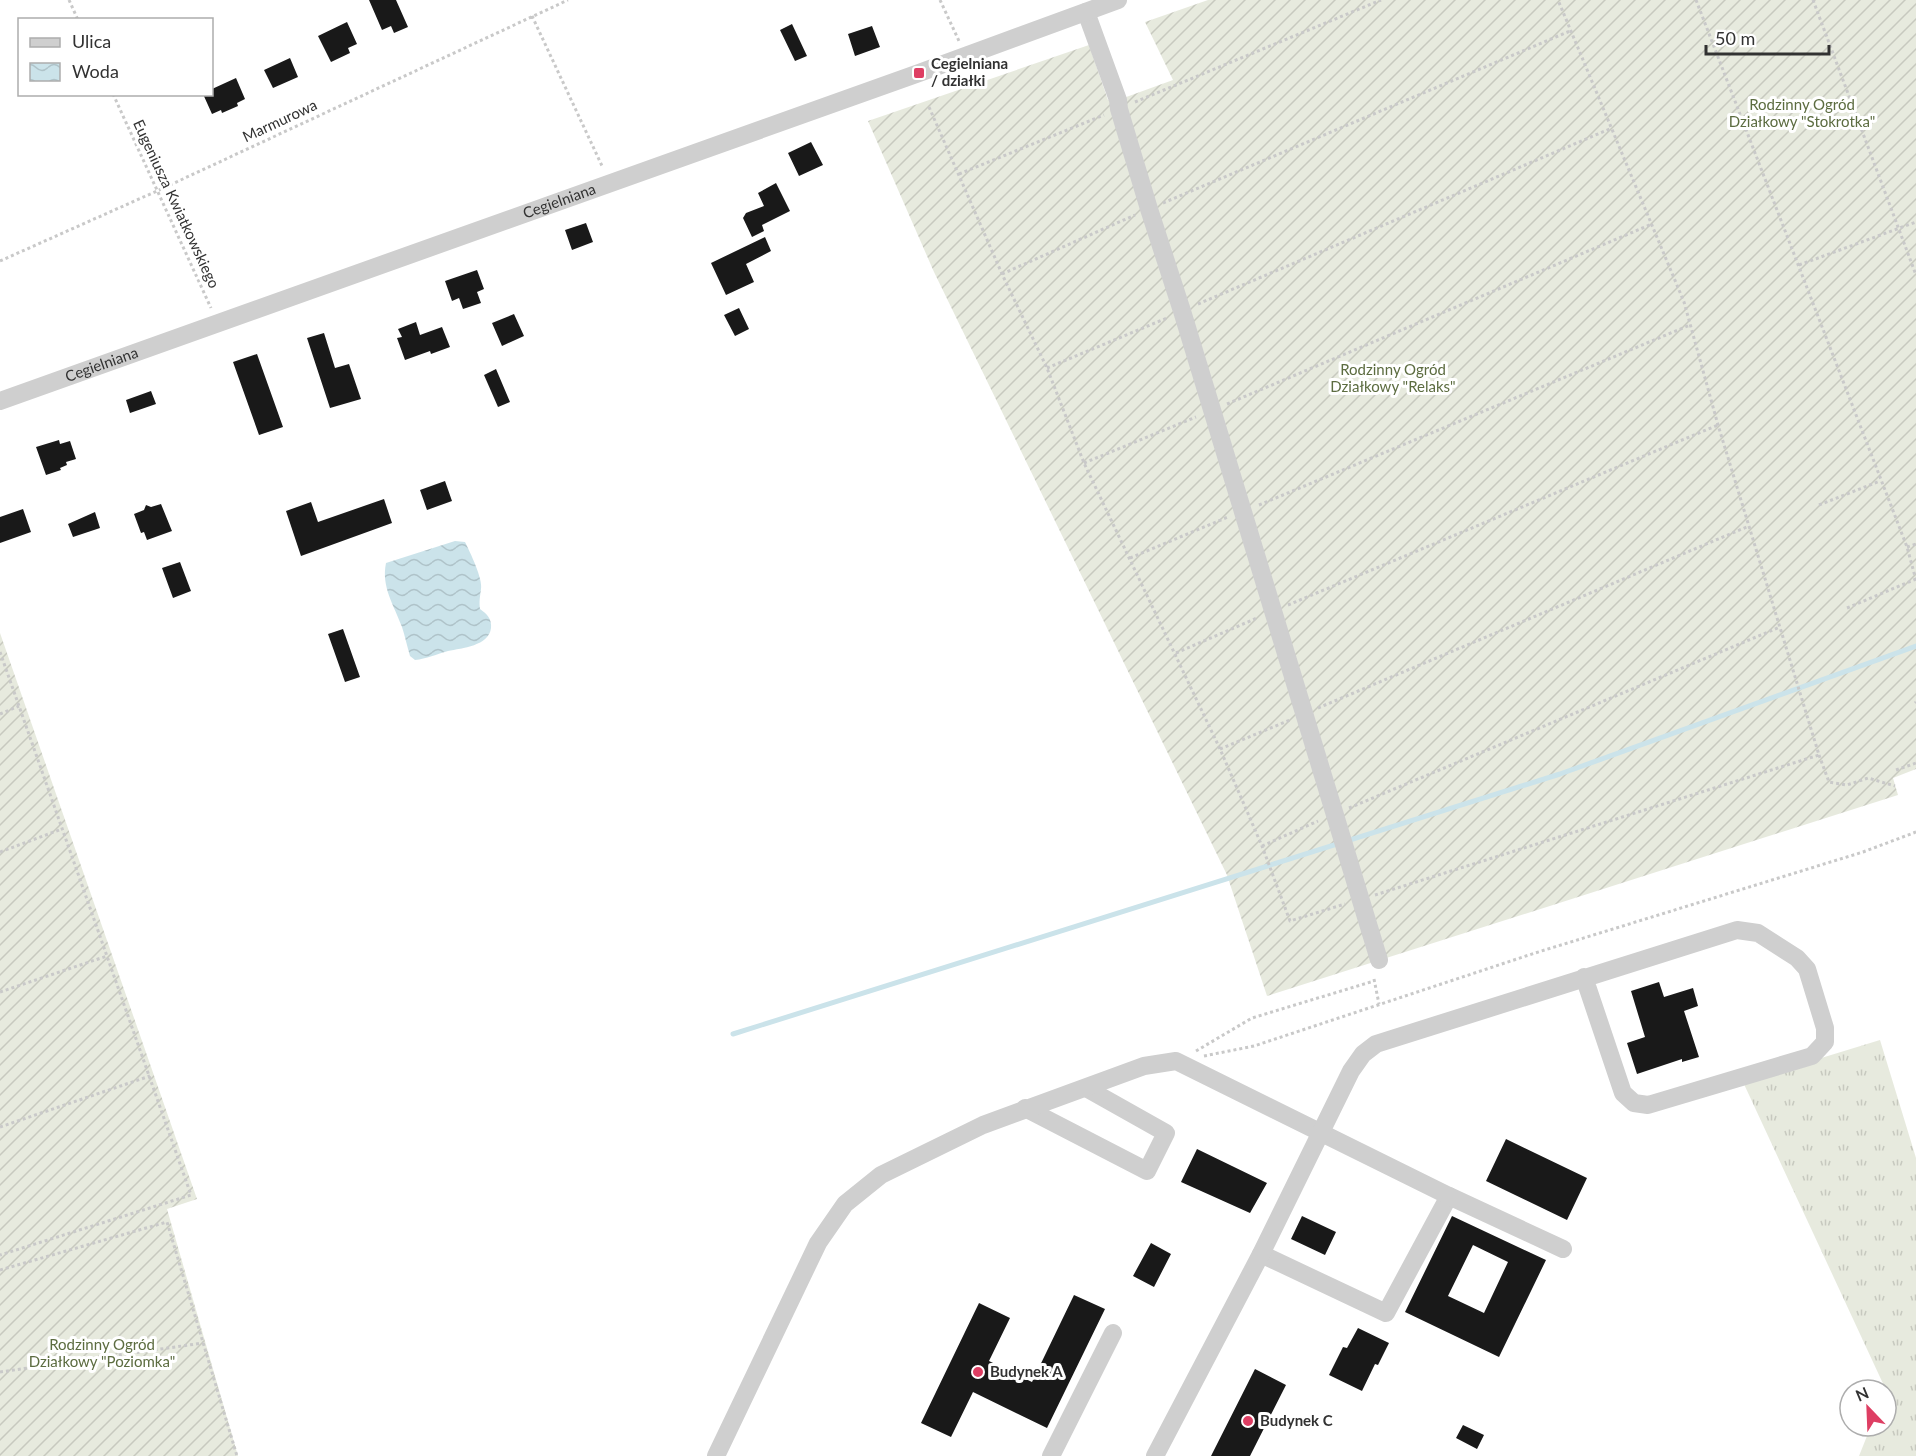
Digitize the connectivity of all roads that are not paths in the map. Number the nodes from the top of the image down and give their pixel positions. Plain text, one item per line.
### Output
1 (1118, 0) edge
2 (1086, 12) junction
3 (0, 401) edge
4 (1379, 960) road end
5 (1584, 977) junction
6 (1086, 1088) junction
7 (1025, 1108) junction
8 (1320, 1132) junction
9 (1449, 1196) junction
10 (1563, 1250) dead end
11 (1261, 1254) junction
12 (1113, 1334) dead end
13 (716, 1456) edge
14 (1051, 1456) edge
15 (1155, 1456) edge

1 - 2 street, Cegielniana
2 - 3 street, Cegielniana
2 - 4 street
5 - 5 street
5 - 8 street
6 - 7 street
6 - 7 street
6 - 8 street
7 - 13 street
8 - 9 street
8 - 11 street
9 - 10 street
9 - 11 street
11 - 15 street
12 - 14 street

